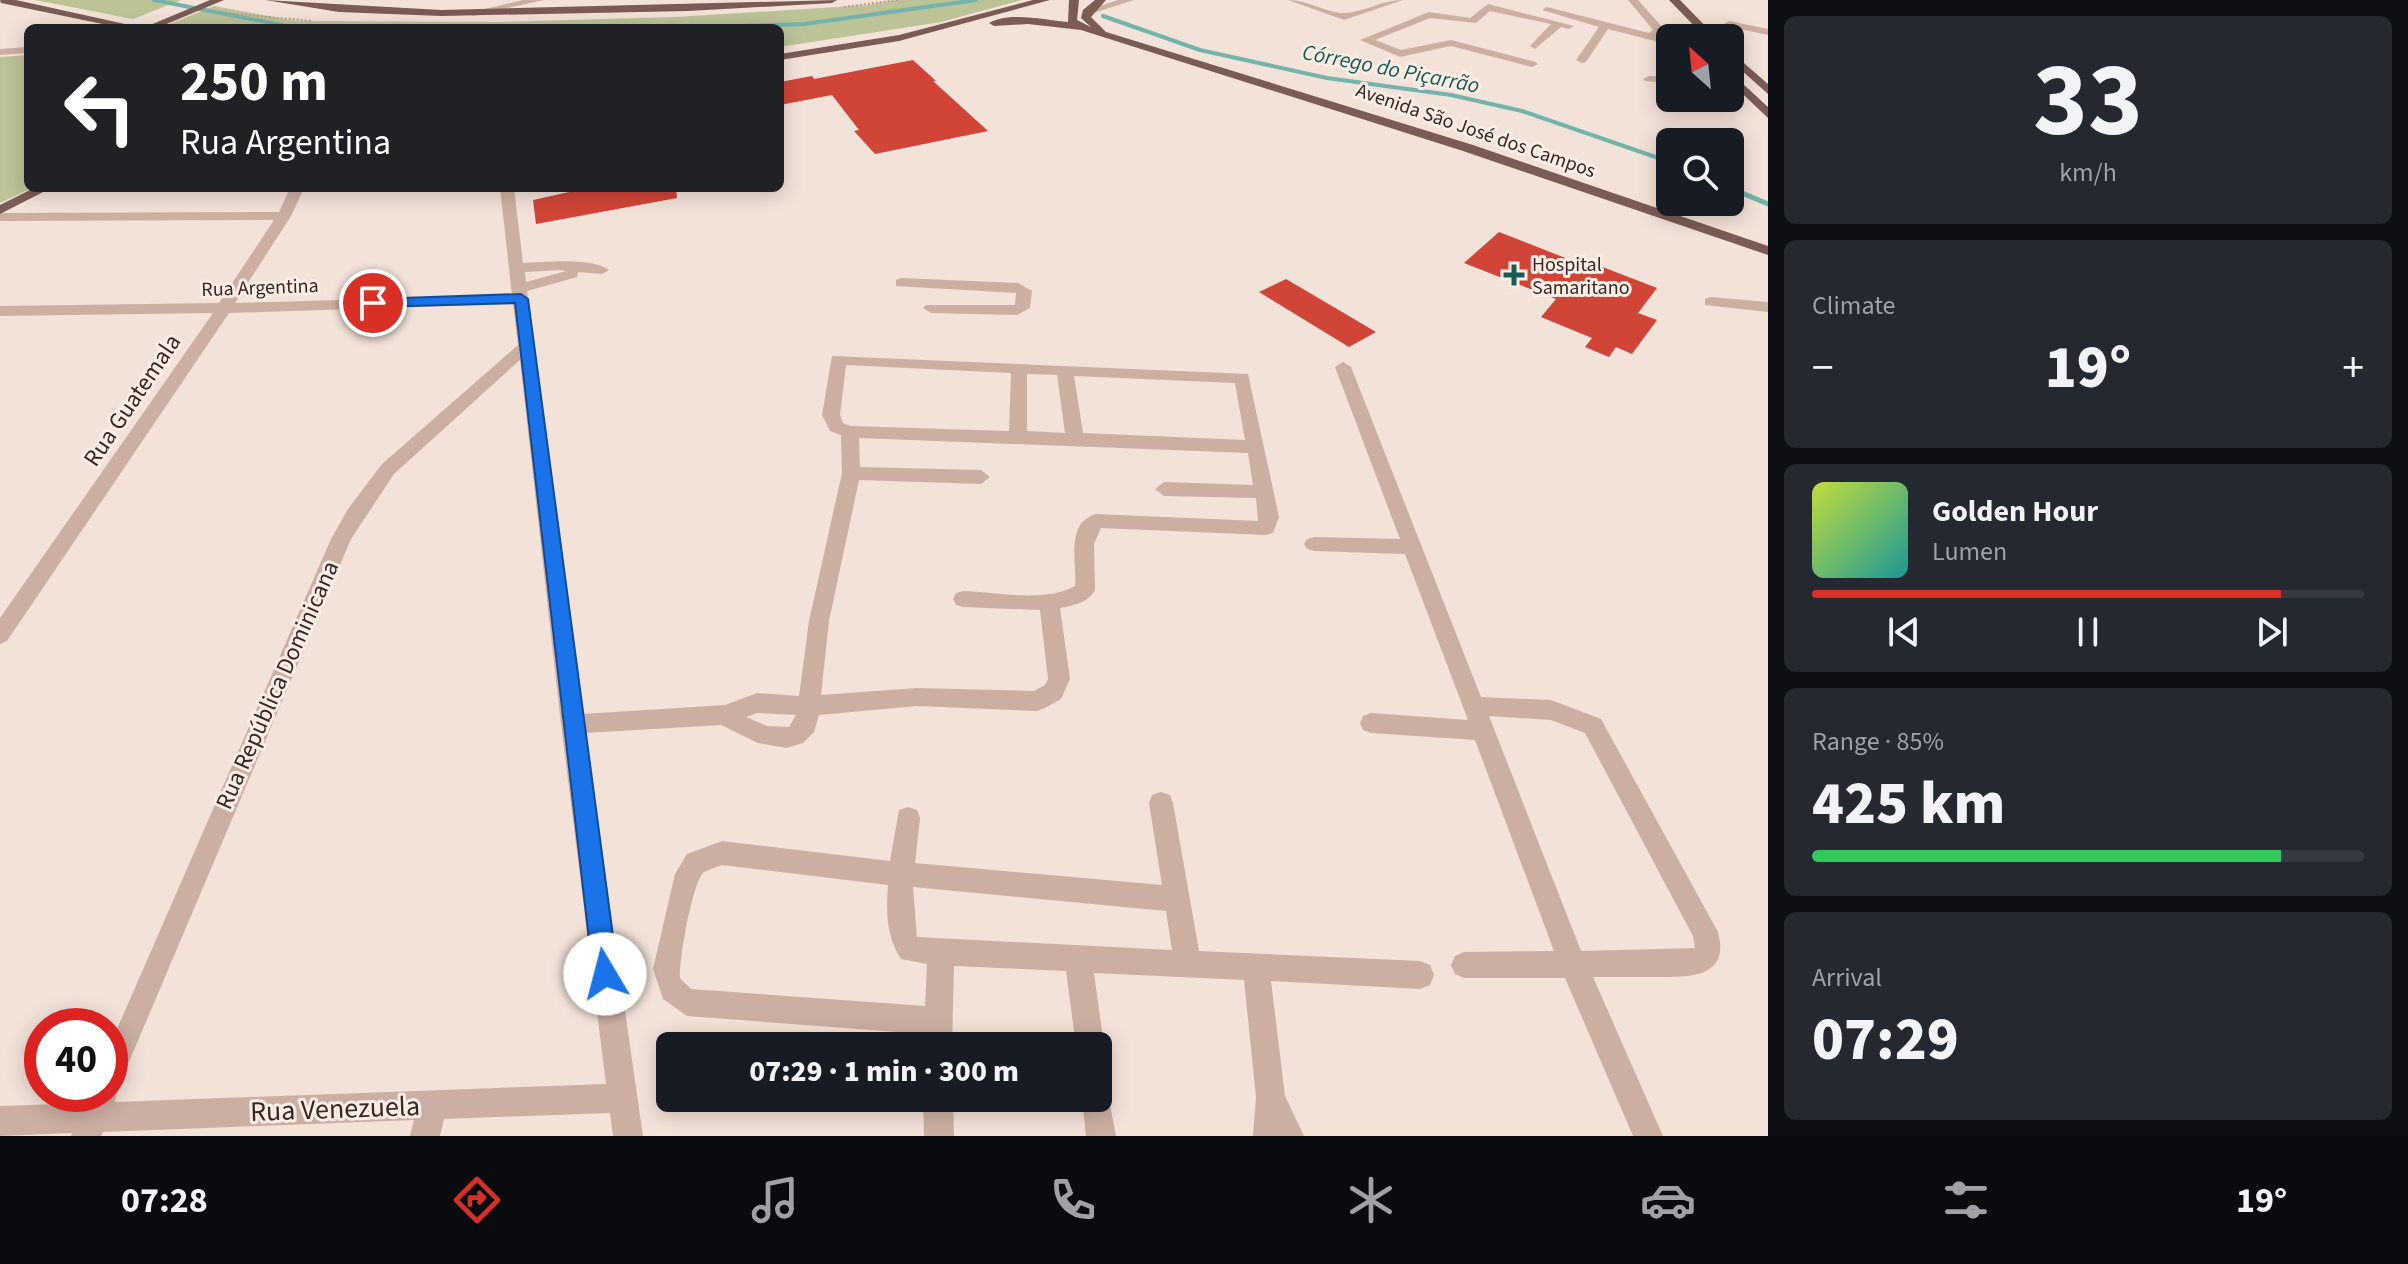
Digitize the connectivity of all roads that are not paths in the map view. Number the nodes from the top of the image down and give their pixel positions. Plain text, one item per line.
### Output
1 (1, 0) edge
2 (270, 0) edge
3 (539, 0) edge
4 (832, 0) edge
5 (1045, 0) edge
6 (1074, 0) edge
7 (1101, 0) edge
8 (1129, 0) edge
9 (1293, 0) edge
10 (1398, 0) edge
11 (1504, 0) edge
12 (1633, 0) edge
13 (1674, 0) edge
14 (199, 4) edge
15 (1087, 12) junction
16 (465, 14) junction
17 (1358, 14) junction
18 (1676, 21) dead end
19 (1559, 23) junction
20 (115, 24) edge
21 (145, 24) edge
22 (156, 24) edge
23 (1679, 24) edge
24 (1698, 24) edge
25 (1656, 26) edge
26 (1081, 27) junction
27 (1399, 27) junction
28 (1744, 27) edge
29 (1602, 29) junction
30 (1768, 32) edge
31 (1656, 36) edge
32 (899, 38) junction
33 (1124, 39) junction
34 (1535, 46) dead end
35 (1656, 46) edge
36 (24, 50) edge
37 (0, 52) edge
38 (784, 56) edge
39 (1582, 60) dead end
40 (1532, 64) dead end
41 (1744, 67) edge
42 (1649, 79) dead end
43 (1656, 79) edge
44 (1744, 89) edge
45 (1768, 90) edge
46 (1768, 114) edge
47 (36, 192) edge
48 (295, 192) edge
49 (507, 192) edge
50 (0, 210) edge
51 (284, 216) junction
52 (0, 217) edge
53 (1768, 251) edge
54 (516, 268) junction
55 (901, 283) dead end
56 (520, 294) junction
57 (1710, 302) dead end
58 (1768, 307) edge
59 (224, 308) junction
60 (931, 308) dead end
61 (0, 311) edge
62 (525, 347) junction
63 (1343, 367) dead end
64 (1019, 370) junction
65 (1065, 372) junction
66 (850, 432) junction
67 (1018, 438) junction
68 (1075, 439) junction
69 (1257, 447) junction
70 (851, 473) junction
71 (981, 477) dead end
72 (1164, 489) dead end
73 (1265, 492) junction
74 (1314, 544) dead end
75 (1411, 547) junction
76 (963, 599) dead end
77 (1049, 602) junction
78 (0, 635) edge
79 (808, 706) junction
80 (1474, 706) junction
81 (725, 715) junction
82 (1371, 723) dead end
83 (572, 724) junction
84 (1483, 731) junction
85 (1161, 803) dead end
86 (908, 818) dead end
87 (901, 874) junction
88 (1177, 899) junction
89 (941, 952) junction
90 (1078, 958) junction
91 (1572, 962) junction
92 (1188, 963) junction
93 (1464, 965) dead end
94 (1256, 969) junction
95 (1420, 975) dead end
96 (922, 1032) edge
97 (938, 1032) edge
98 (1088, 1032) edge
99 (128, 1036) edge
100 (1271, 1097) junction
101 (622, 1098) junction
102 (433, 1104) junction
103 (938, 1112) edge
104 (1098, 1112) edge
105 (94, 1116) edge
106 (0, 1121) edge
107 (1649, 1130) edge
108 (425, 1136) edge
109 (628, 1136) edge
110 (939, 1136) edge
111 (1101, 1136) edge
112 (1268, 1136) edge
113 (1289, 1136) edge

1 - 20 main road
2 - 16 main road
3 - 16 street
4 - 16 main road
5 - 32 main road
6 - 26 main road
7 - 15 main road
8 - 15 street
9 - 17 street
10 - 17 street
11 - 29 street
12 - 25 street
13 - 24 main road
14 - 21 main road
14 - 22 main road
15 - 33 main road, Avenida São José dos Campos
17 - 27 street
18 - 23 main road
19 - 27 street
19 - 29 street
19 - 34 street
26 - 32 main road, Avenida São José dos Campos
26 - 33 main road, Avenida São José dos Campos
27 - 40 street
28 - 30 street
29 - 31 street
29 - 35 street
29 - 39 street
32 - 38 main road
33 - 53 main road, Avenida São José dos Campos
36 - 37 street
41 - 45 main road
42 - 43 street
44 - 46 main road
47 - 50 main road
48 - 51 street, Rua Guatemala
49 - 54 street
51 - 52 street
51 - 59 street, Rua Guatemala
54 - 56 street
54 - 56 street, Rua Argentina
55 - 60 street
56 - 59 street, Rua Argentina
56 - 62 street
57 - 58 street
59 - 61 street, Rua Argentina
59 - 78 street, Rua Guatemala
62 - 83 street
62 - 99 street, Rua República Dominicana
63 - 75 street
64 - 65 street
64 - 66 street
64 - 67 street
65 - 68 street
65 - 69 street
66 - 67 street
66 - 70 street
67 - 68 street
68 - 69 street
69 - 73 street
70 - 71 street
70 - 79 street
72 - 73 street
73 - 77 street
74 - 75 street
75 - 80 street
76 - 77 street
77 - 79 street
79 - 81 street
79 - 81 street
80 - 84 street
80 - 91 street
81 - 83 street
82 - 84 street
83 - 101 street
84 - 91 street
85 - 88 street
86 - 87 street
87 - 88 street
87 - 89 street
87 - 96 street
88 - 92 street
89 - 90 street
89 - 97 street
90 - 92 street
90 - 98 street
91 - 93 street
91 - 107 street
92 - 94 street
94 - 95 street
94 - 100 street
100 - 112 street
100 - 113 street
101 - 102 street, Rua Venezuela
101 - 109 street
102 - 105 street, Rua Venezuela
102 - 108 street
103 - 110 street
104 - 111 street
105 - 106 street, Rua Venezuela

